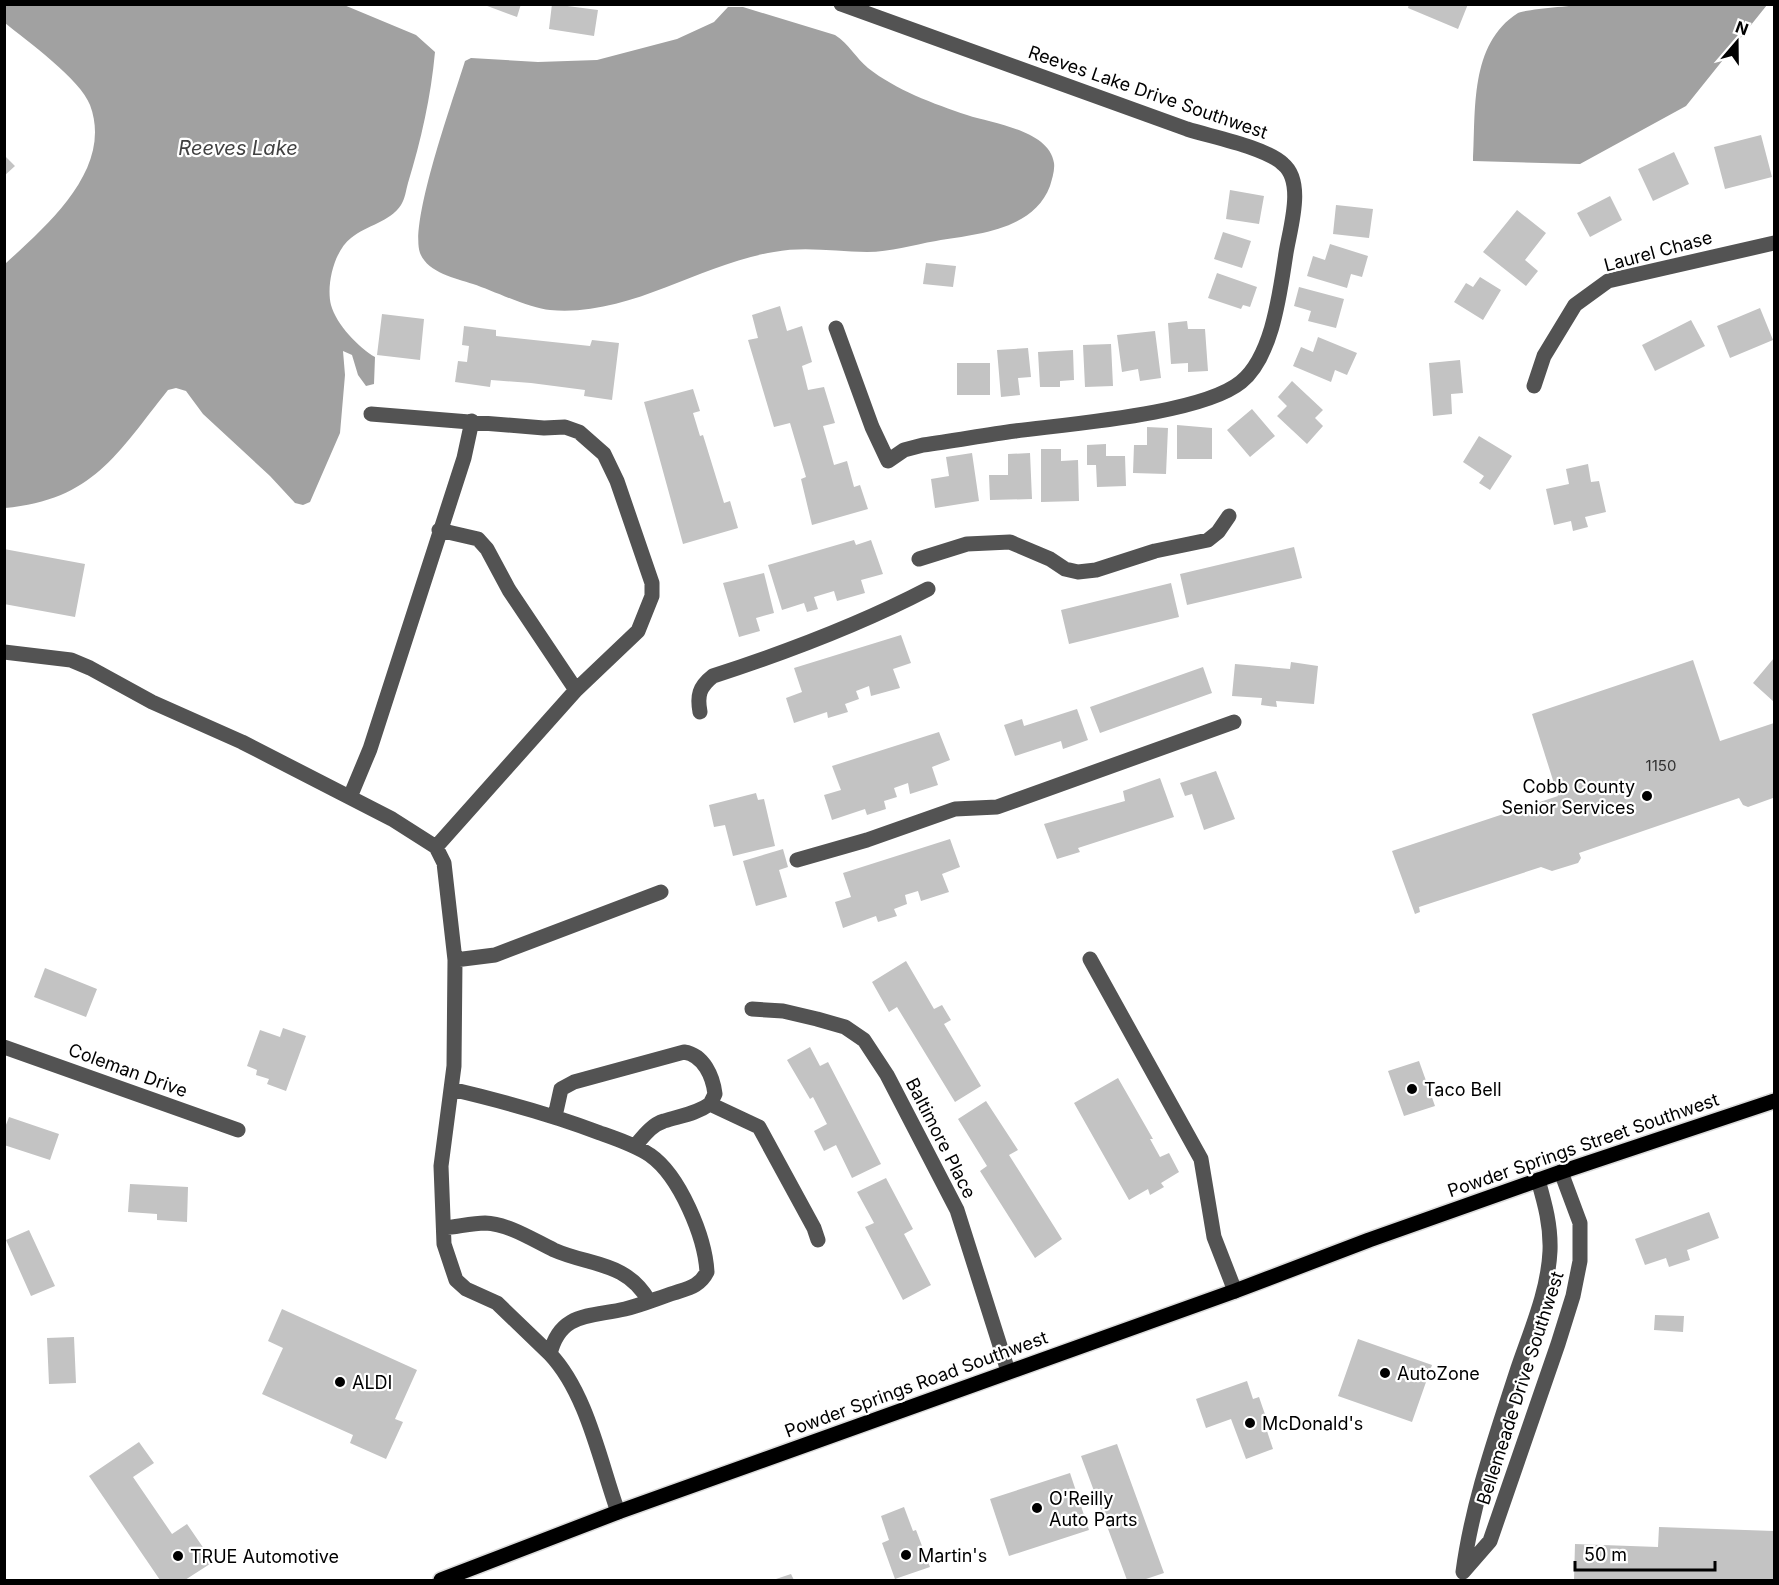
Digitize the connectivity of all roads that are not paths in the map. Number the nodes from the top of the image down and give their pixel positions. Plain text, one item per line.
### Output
1 (841, 4) edge
2 (1774, 243) edge
3 (836, 328) dead end
4 (1534, 386) dead end
5 (371, 414) dead end
6 (472, 421) junction
7 (1229, 516) dead end
8 (439, 530) junction
9 (919, 559) dead end
10 (928, 589) dead end
11 (4, 652) edge
12 (576, 690) junction
13 (700, 712) dead end
14 (1234, 722) dead end
15 (350, 797) junction
16 (436, 847) junction
17 (797, 860) dead end
18 (662, 892) dead end
19 (1090, 959) dead end
20 (455, 960) junction
21 (752, 1009) dead end
22 (4, 1047) edge
23 (451, 1089) junction
24 (1774, 1101) edge
25 (710, 1104) junction
26 (555, 1116) junction
27 (238, 1130) dead end
28 (635, 1146) junction
29 (1561, 1172) junction
30 (1538, 1180) junction
31 (444, 1228) junction
32 (1405, 1228) joint
33 (818, 1240) dead end
34 (1236, 1291) junction
35 (649, 1301) junction
36 (550, 1354) junction
37 (1008, 1371) junction
38 (618, 1512) junction
39 (1462, 1576) edge
40 (441, 1581) edge

1 - 3 street, Reeves Lake Drive Southwest
2 - 4 street, Laurel Chase
5 - 6 street
6 - 8 street
6 - 12 street
7 - 9 street
8 - 12 street
8 - 15 street
10 - 13 street
11 - 15 street
12 - 16 street
14 - 17 street
15 - 16 street
16 - 20 street
18 - 20 street
19 - 34 street
20 - 23 street
21 - 37 street, Baltimore Place
22 - 27 street, Coleman Drive
23 - 26 street
23 - 31 street
24 - 29 main road, Powder Springs Street Southwest
25 - 26 street
25 - 28 street
25 - 33 street
26 - 28 street
28 - 35 street
29 - 30 main road, Powder Springs Street Southwest
29 - 39 street, Bellemeade Drive Southwest
30 - 32 main road, Powder Springs Street Southwest
30 - 39 street, Bellemeade Drive Southwest
31 - 35 street
31 - 36 street
32 - 34 main road, Powder Springs Road Southwest
34 - 37 main road, Powder Springs Road Southwest
35 - 36 street
36 - 38 street
37 - 38 main road, Powder Springs Road Southwest
38 - 40 main road, Powder Springs Road Southwest

